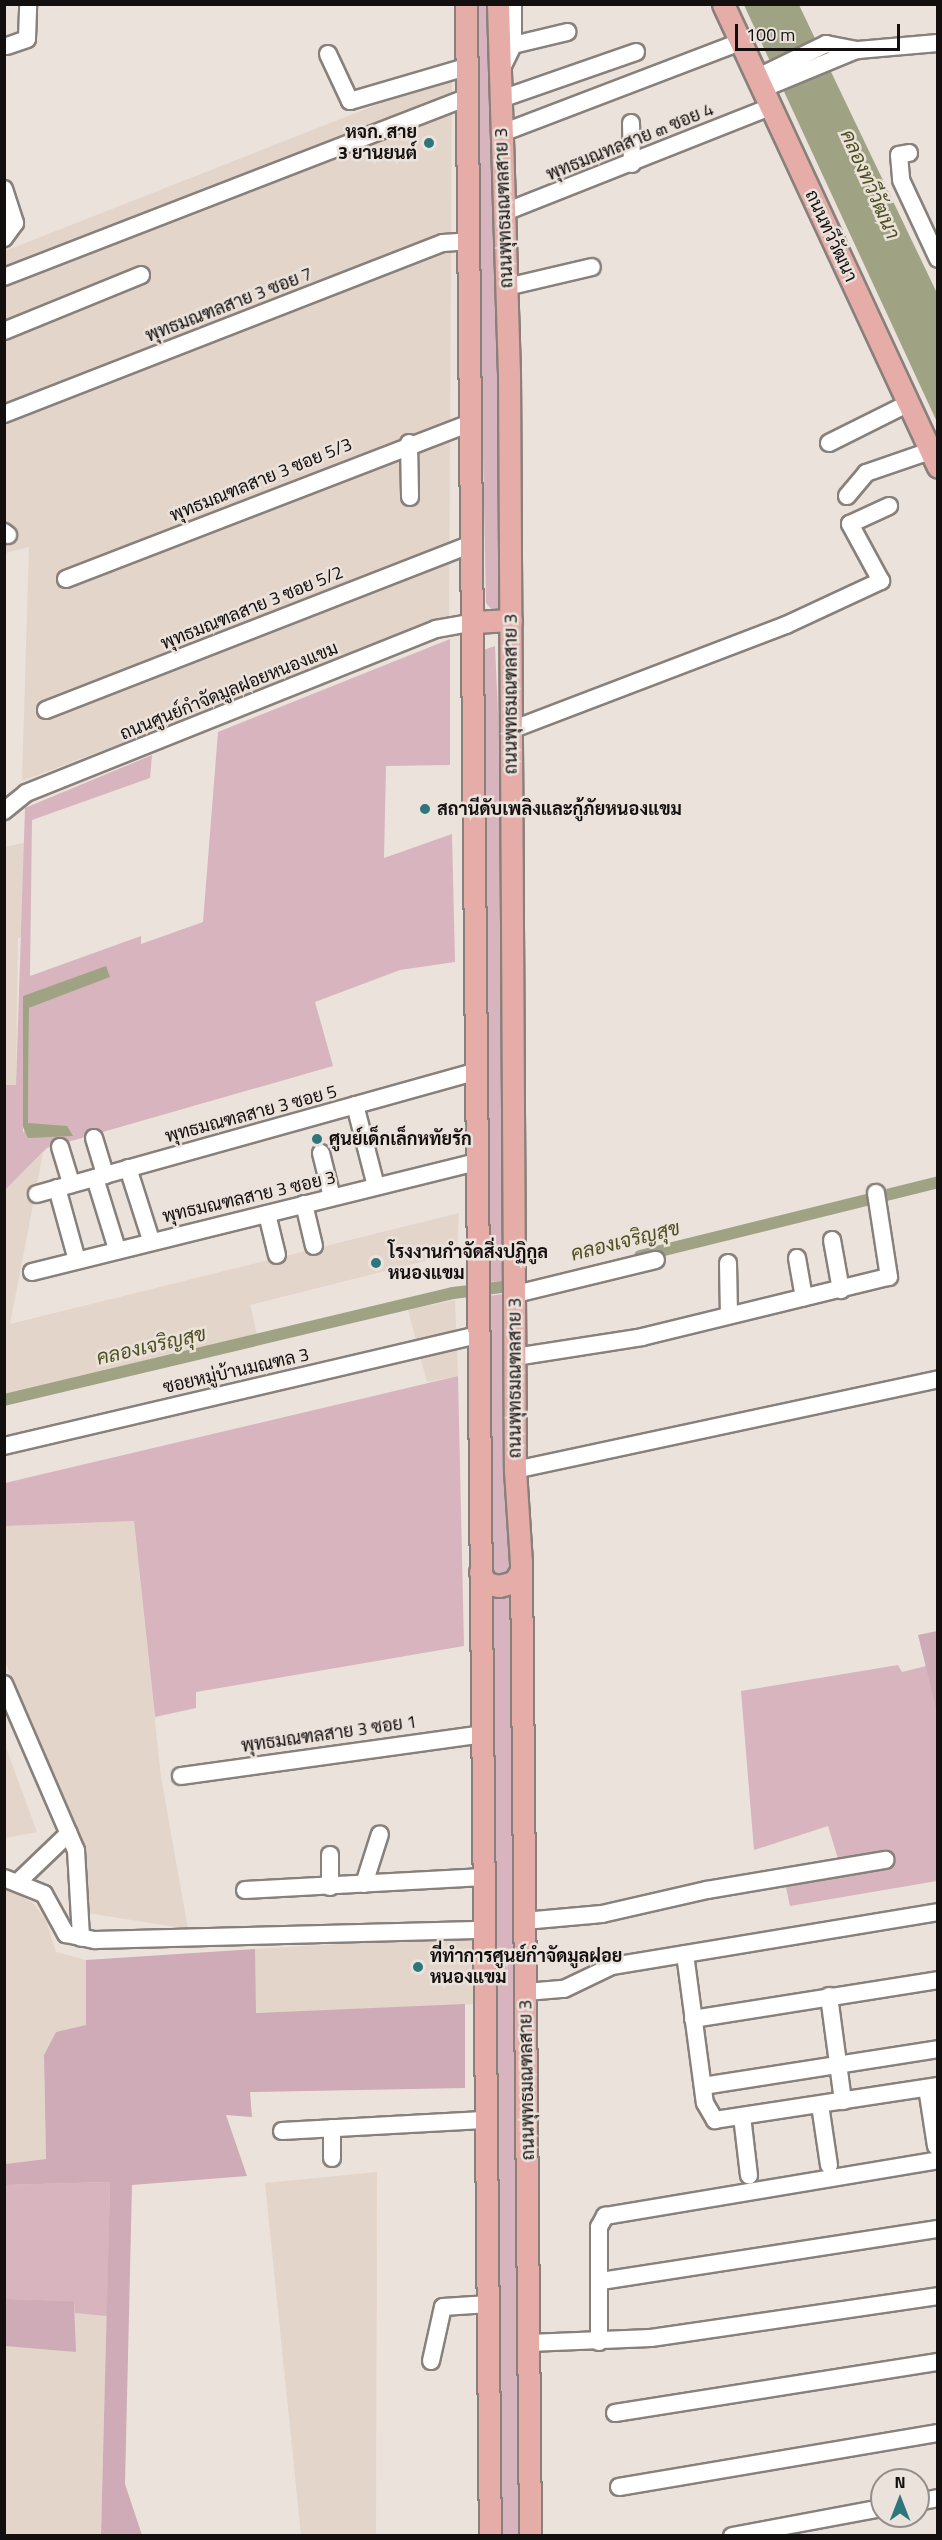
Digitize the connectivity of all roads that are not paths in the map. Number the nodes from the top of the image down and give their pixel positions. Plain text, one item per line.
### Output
1 (28, 4) edge
2 (466, 4) edge
3 (498, 4) edge
4 (513, 4) edge
5 (723, 4) edge
6 (567, 32) dead end
7 (740, 42) junction
8 (938, 43) edge
9 (513, 45) junction
10 (7, 46) dead end
11 (636, 52) dead end
12 (328, 54) dead end
13 (466, 67) junction
14 (500, 73) junction
15 (767, 86) junction
16 (466, 98) junction
17 (501, 99) junction
18 (631, 123) dead end
19 (502, 133) junction
20 (909, 153) dead end
21 (632, 164) junction
22 (4, 189) edge
23 (505, 212) junction
24 (4, 238) edge
25 (470, 241) junction
26 (938, 259) edge
27 (592, 267) dead end
28 (141, 275) dead end
29 (4, 277) edge
30 (507, 287) junction
31 (4, 331) edge
32 (907, 404) junction
33 (4, 414) edge
34 (473, 422) junction
35 (409, 443) junction
36 (829, 443) dead end
37 (934, 459) edge
38 (847, 496) dead end
39 (410, 497) dead end
40 (889, 506) dead end
41 (474, 543) junction
42 (66, 579) dead end
43 (511, 620) junction
44 (474, 622) junction
45 (46, 710) dead end
46 (511, 730) junction
47 (4, 811) edge
48 (475, 1072) junction
49 (354, 1105) junction
50 (94, 1138) dead end
51 (60, 1147) dead end
52 (321, 1153) dead end
53 (475, 1161) junction
54 (128, 1168) junction
55 (100, 1176) junction
56 (64, 1186) junction
57 (376, 1186) junction
58 (37, 1194) dead end
59 (332, 1197) junction
60 (877, 1198) dead end
61 (304, 1204) junction
62 (267, 1214) junction
63 (151, 1240) junction
64 (831, 1240) dead end
65 (314, 1246) dead end
66 (117, 1249) junction
67 (277, 1255) dead end
68 (797, 1258) dead end
69 (77, 1260) junction
70 (656, 1260) dead end
71 (728, 1263) dead end
72 (32, 1272) dead end
73 (516, 1288) junction
74 (841, 1290) junction
75 (804, 1298) junction
76 (729, 1314) junction
77 (477, 1335) junction
78 (515, 1357) junction
79 (938, 1379) edge
80 (4, 1446) edge
81 (515, 1470) junction
82 (521, 1571) junction
83 (480, 1572) junction
84 (4, 1684) edge
85 (483, 1734) junction
86 (181, 1776) dead end
87 (69, 1833) junction
88 (380, 1834) dead end
89 (330, 1855) dead end
90 (885, 1860) dead end
91 (484, 1877) junction
92 (12, 1880) edge
93 (364, 1884) junction
94 (330, 1887) junction
95 (244, 1890) dead end
96 (938, 1912) edge
97 (524, 1921) junction
98 (485, 1930) junction
99 (81, 1938) junction
100 (685, 1954) junction
101 (938, 1980) edge
102 (526, 1992) junction
103 (829, 1996) junction
104 (693, 2019) junction
105 (938, 2049) edge
106 (837, 2066) junction
107 (703, 2086) junction
108 (932, 2087) edge
109 (843, 2101) junction
110 (820, 2105) junction
111 (742, 2116) junction
112 (488, 2120) junction
113 (332, 2128) junction
114 (282, 2132) dead end
115 (937, 2153) edge
116 (332, 2158) dead end
117 (829, 2165) dead end
118 (749, 2176) dead end
119 (938, 2229) edge
120 (601, 2281) junction
121 (938, 2296) edge
122 (489, 2304) junction
123 (599, 2342) junction
124 (529, 2343) junction
125 (430, 2361) dead end
126 (938, 2362) edge
127 (615, 2413) dead end
128 (938, 2433) edge
129 (619, 2487) dead end
130 (870, 2510) edge
131 (490, 2535) edge
132 (530, 2535) edge
133 (732, 2535) edge

1 - 10 street
2 - 13 main road, ถนนพุทธมณฑลสาย 3
3 - 14 main road, ถนนพุทธมณฑลสาย 3
4 - 9 street
5 - 7 main road, ถนนทวีวัฒนา
6 - 9 street
7 - 15 main road, ถนนทวีวัฒนา
7 - 19 street
8 - 15 street, พุทธมณทลสาย ๓ ซอย 4
9 - 14 street
11 - 17 street
12 - 13 street
13 - 16 main road, ถนนพุทธมณฑลสาย 3
14 - 17 main road, ถนนพุทธมณฑลสาย 3
15 - 21 street, พุทธมณทลสาย ๓ ซอย 4
15 - 32 main road, ถนนทวีวัฒนา
16 - 25 main road, ถนนพุทธมณฑลสาย 3
16 - 29 street
17 - 19 main road, ถนนพุทธมณฑลสาย 3
18 - 21 street
19 - 23 main road, ถนนพุทธมณฑลสาย 3
20 - 26 street
21 - 23 street, พุทธมณทลสาย ๓ ซอย 4
22 - 24 street
23 - 30 main road, ถนนพุทธมณฑลสาย 3
25 - 33 street, พุทธมณฑลสาย 3 ซอย 7
25 - 34 main road, ถนนพุทธมณฑลสาย 3
27 - 30 street
28 - 31 street
30 - 43 main road, ถนนพุทธมณฑลสาย 3
32 - 36 street
32 - 37 main road, ถนนทวีวัฒนา
34 - 35 street, พุทธมณฑลสาย 3 ซอย 5/3
34 - 41 main road, ถนนพุทธมณฑลสาย 3
35 - 39 street
35 - 42 street, พุทธมณฑลสาย 3 ซอย 5/3
37 - 38 street
40 - 46 street
41 - 44 main road, ถนนพุทธมณฑลสาย 3
41 - 45 street, พุทธมณฑลสาย 3 ซอย 5/2
43 - 44 main road
43 - 46 main road, ถนนพุทธมณฑลสาย 3
44 - 47 street, ถนนศูนย์กำจัดมูลฝอยหนองแขม
44 - 48 main road, ถนนพุทธมณฑลสาย 3
46 - 73 main road, ถนนพุทธมณฑลสาย 3
48 - 49 street, พุทธมณฑลสาย 3 ซอย 5
48 - 53 main road, ถนนพุทธมณฑลสาย 3
49 - 54 street, พุทธมณฑลสาย 3 ซอย 5
49 - 57 street
50 - 55 street
51 - 56 street
52 - 59 street
53 - 57 street, พุทธมณฑลสาย 3 ซอย 3
53 - 77 main road, ถนนพุทธมณฑลสาย 3
54 - 55 street, พุทธมณฑลสาย 3 ซอย 5
54 - 63 street
55 - 56 street, พุทธมณฑลสาย 3 ซอย 5
55 - 66 street
56 - 58 street, พุทธมณฑลสาย 3 ซอย 5
56 - 69 street
57 - 59 street, พุทธมณฑลสาย 3 ซอย 3
59 - 61 street, พุทธมณฑลสาย 3 ซอย 3
60 - 74 street
61 - 62 street, พุทธมณฑลสาย 3 ซอย 3
61 - 65 street
62 - 63 street, พุทธมณฑลสาย 3 ซอย 3
62 - 67 street
63 - 66 street, พุทธมณฑลสาย 3 ซอย 3
64 - 74 street
66 - 69 street, พุทธมณฑลสาย 3 ซอย 3
68 - 75 street
69 - 72 street, พุทธมณฑลสาย 3 ซอย 3
70 - 73 street
71 - 76 street
73 - 78 main road, ถนนพุทธมณฑลสาย 3
74 - 75 street
75 - 76 street
76 - 78 street
77 - 80 street, ซอยหมู่บ้านมณฑล 3
77 - 83 main road, ถนนพุทธมณฑลสาย 3
78 - 81 main road, ถนนพุทธมณฑลสาย 3
79 - 81 street
81 - 82 main road, ถนนพุทธมณฑลสาย 3
82 - 83 main road
82 - 97 main road, ถนนพุทธมณฑลสาย 3
83 - 85 main road, ถนนพุทธมณฑลสาย 3
84 - 87 street
85 - 86 street, พุทธมณฑลสาย 3 ซอย 1
85 - 91 main road, ถนนพุทธมณฑลสาย 3
87 - 92 street
87 - 99 street
88 - 93 street
89 - 94 street
90 - 97 street
91 - 93 street
91 - 98 main road, ถนนพุทธมณฑลสาย 3
92 - 99 street
93 - 94 street
94 - 95 street
96 - 100 street
97 - 102 main road, ถนนพุทธมณฑลสาย 3
98 - 99 street
98 - 112 main road, ถนนพุทธมณฑลสาย 3
100 - 102 street
100 - 104 street
101 - 103 street
102 - 124 main road, ถนนพุทธมณฑลสาย 3
103 - 104 street
103 - 106 street
104 - 107 street
105 - 106 street
106 - 107 street
106 - 109 street
107 - 111 street
108 - 109 street
108 - 115 street
109 - 110 street
110 - 111 street
110 - 117 street
111 - 118 street
112 - 113 street
112 - 122 main road, ถนนพุทธมณฑลสาย 3
113 - 114 street
113 - 116 street
115 - 120 street
119 - 120 street
120 - 123 street
121 - 123 street
122 - 125 street
122 - 131 main road, ถนนพุทธมณฑลสาย 3
123 - 124 street
124 - 132 main road, ถนนพุทธมณฑลสาย 3
126 - 127 street
128 - 129 street
130 - 133 street

